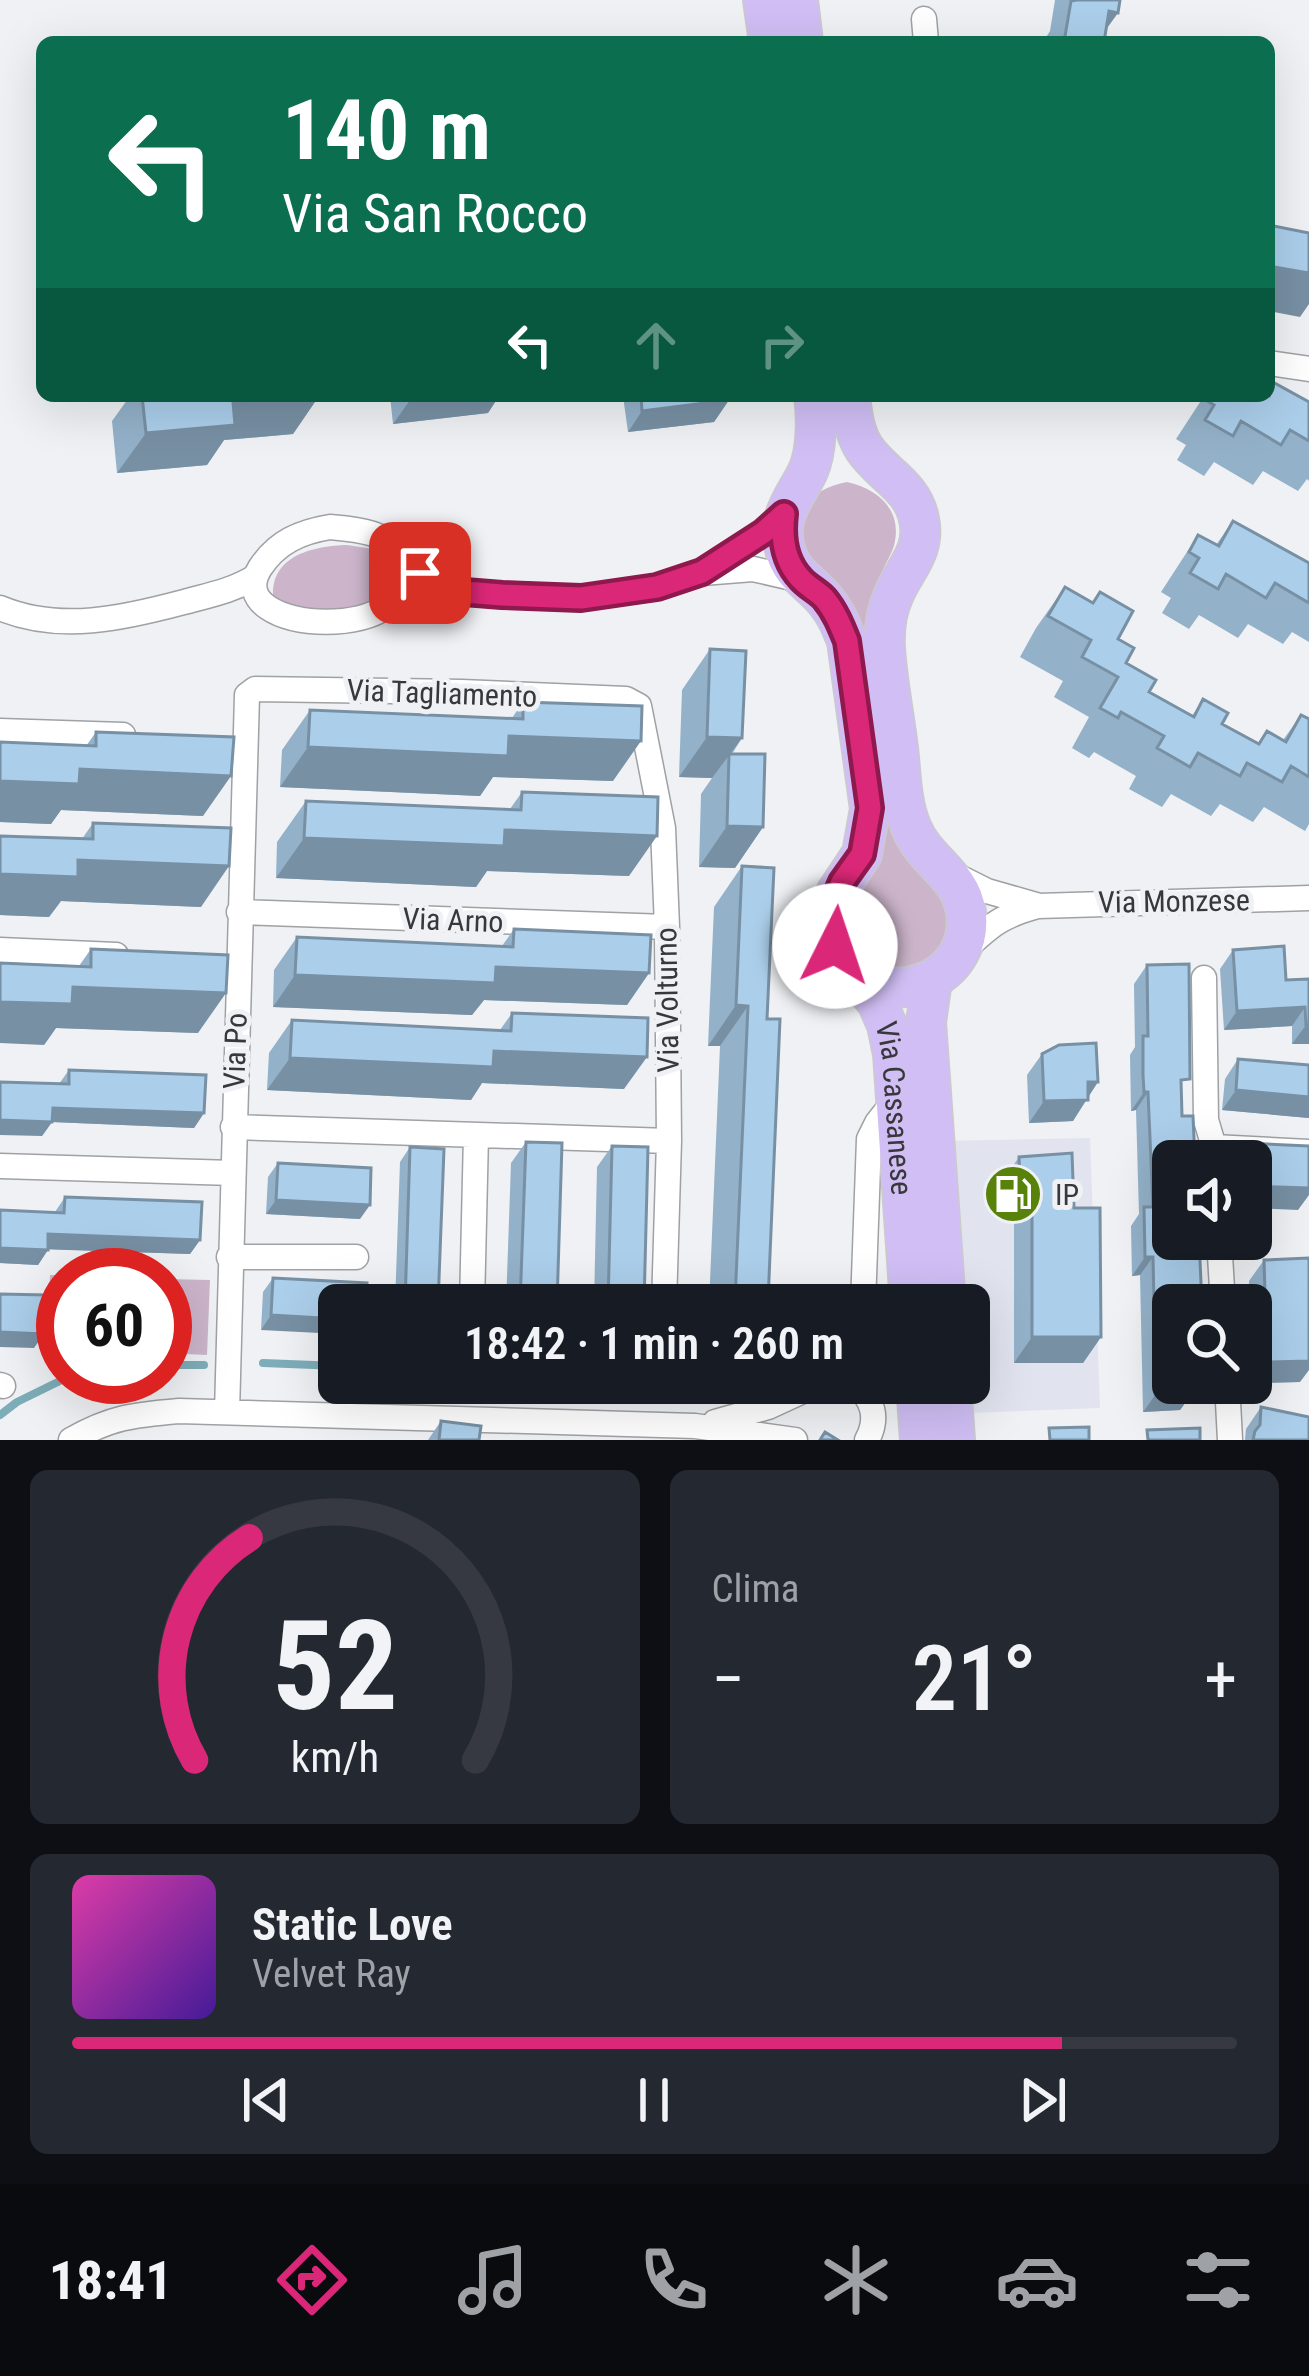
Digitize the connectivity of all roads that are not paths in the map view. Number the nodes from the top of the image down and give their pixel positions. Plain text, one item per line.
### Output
1 (763, 0) edge
2 (797, 0) edge
3 (768, 36) edge
4 (802, 36) edge
5 (1275, 364) edge
6 (1309, 369) edge
7 (814, 402) edge
8 (851, 402) edge
9 (884, 470) junction
10 (791, 501) junction
11 (401, 557) junction
12 (702, 572) junction
13 (801, 580) junction
14 (248, 587) junction
15 (452, 591) junction
16 (395, 600) junction
17 (0, 608) edge
18 (251, 691) joint
19 (633, 701) joint
20 (0, 730) edge
21 (156, 736) edge
22 (944, 870) junction
23 (1309, 898) edge
24 (1038, 906) junction
25 (239, 912) junction
26 (667, 927) junction
27 (0, 950) edge
28 (143, 956) edge
29 (944, 969) junction
30 (851, 971) junction
31 (1204, 978) dead end
32 (896, 1099) junction
33 (233, 1127) junction
34 (476, 1135) junction
35 (1211, 1140) edge
36 (669, 1141) junction
37 (1309, 1152) edge
38 (1272, 1153) edge
39 (0, 1166) edge
40 (232, 1172) junction
41 (230, 1257) junction
42 (356, 1257) dead end
43 (472, 1284) edge
44 (665, 1284) edge
45 (864, 1284) edge
46 (909, 1284) edge
47 (945, 1284) edge
48 (773, 1404) edge
49 (798, 1404) edge
50 (872, 1404) edge
51 (917, 1404) edge
52 (953, 1404) edge
53 (1228, 1404) edge
54 (227, 1412) junction
55 (694, 1426) junction
56 (373, 1428) edge
57 (71, 1440) edge
58 (798, 1440) edge
59 (867, 1440) edge
60 (920, 1440) edge
61 (956, 1440) edge
62 (1230, 1440) edge

1 - 3 main road
2 - 4 main road
5 - 6 street
7 - 10 main road, Via Cassanese
8 - 9 main road, Via Cassanese
9 - 10 main road
9 - 22 main road, Via Cassanese
10 - 12 street
10 - 13 main road, Via Cassanese
11 - 14 street
11 - 15 street
11 - 16 street
12 - 13 street
12 - 15 street
13 - 30 main road, Via Cassanese
14 - 16 street
14 - 17 street
15 - 16 street
18 - 19 street, Via Tagliamento
18 - 25 street, Via Po
19 - 26 street, Via Volturno
20 - 21 street
22 - 24 street
22 - 29 main road, Via Cassanese
23 - 24 street, Via Monzese
24 - 29 street
25 - 26 street, Via Arno
25 - 33 street, Via Po
26 - 36 street, Via Volturno
27 - 28 street
29 - 30 main road
29 - 47 main road, Via Cassanese
30 - 32 main road, Via Cassanese
31 - 35 street
32 - 45 street
32 - 46 main road, Via Cassanese
33 - 34 street
33 - 40 street, Via Po
34 - 36 street
34 - 43 street
36 - 44 street, Via Volturno
37 - 38 street
39 - 40 street
40 - 41 street, Via Po
41 - 42 street
41 - 54 street, Via Po
48 - 55 street
49 - 58 street
50 - 59 street
51 - 60 main road
52 - 61 main road
53 - 62 street
54 - 56 street
54 - 57 street
55 - 56 street
55 - 58 street

